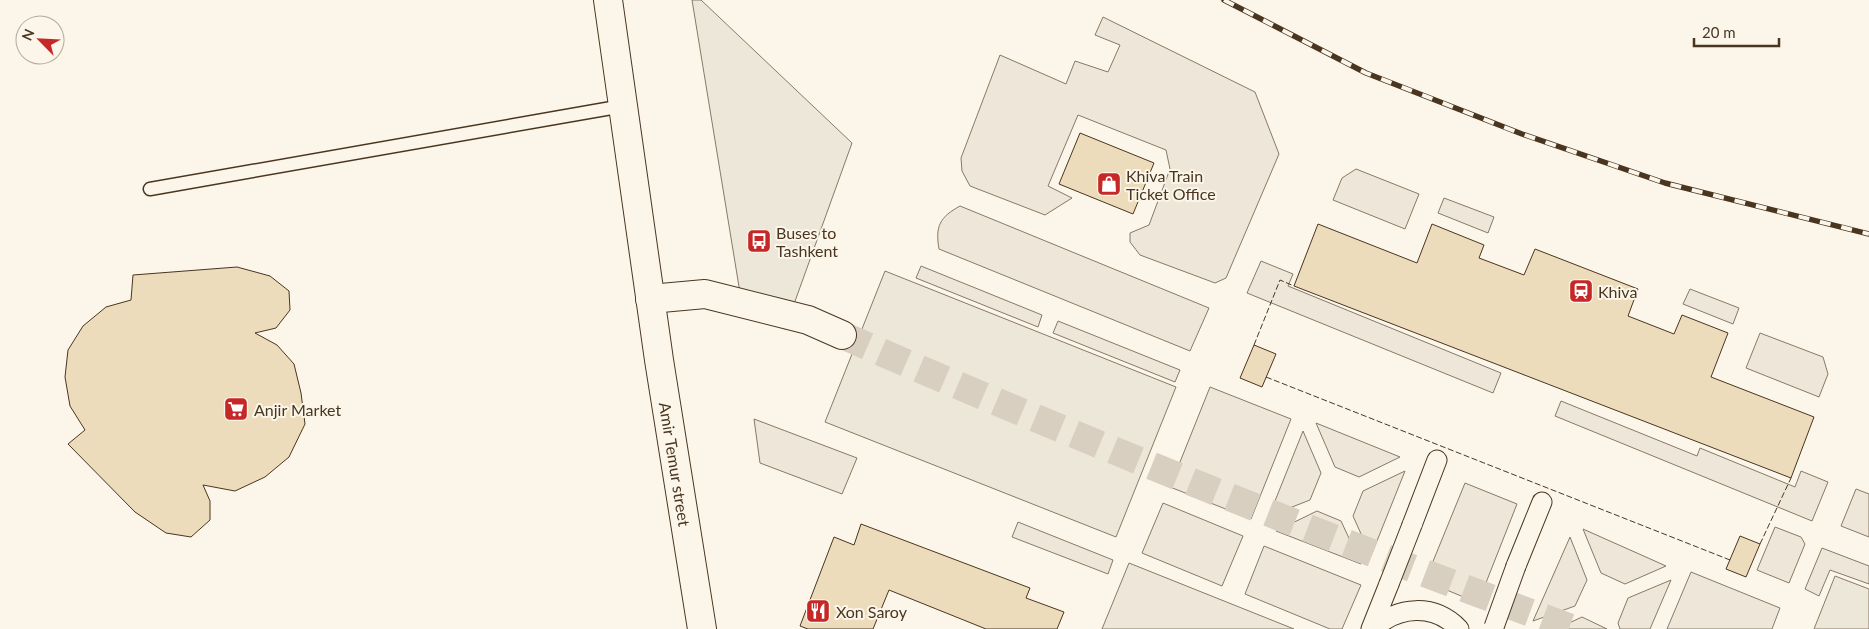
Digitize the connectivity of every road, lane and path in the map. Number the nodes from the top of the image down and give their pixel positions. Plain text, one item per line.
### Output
1 (608, 0) edge
2 (623, 106) junction
3 (150, 189) dead end
4 (650, 299) junction
5 (842, 335) tunnel mouth
6 (1437, 460) dead end
7 (1542, 502) dead end
8 (1493, 628) edge
9 (702, 629) edge
10 (1372, 629) edge
11 (1459, 629) edge

1 - 2 main road, Amir Temur street
2 - 3 lane
2 - 4 main road, Amir Temur street
4 - 5 main road
4 - 9 main road, Amir Temur street
6 - 10 street, bridge
7 - 8 street, bridge
10 - 11 street

